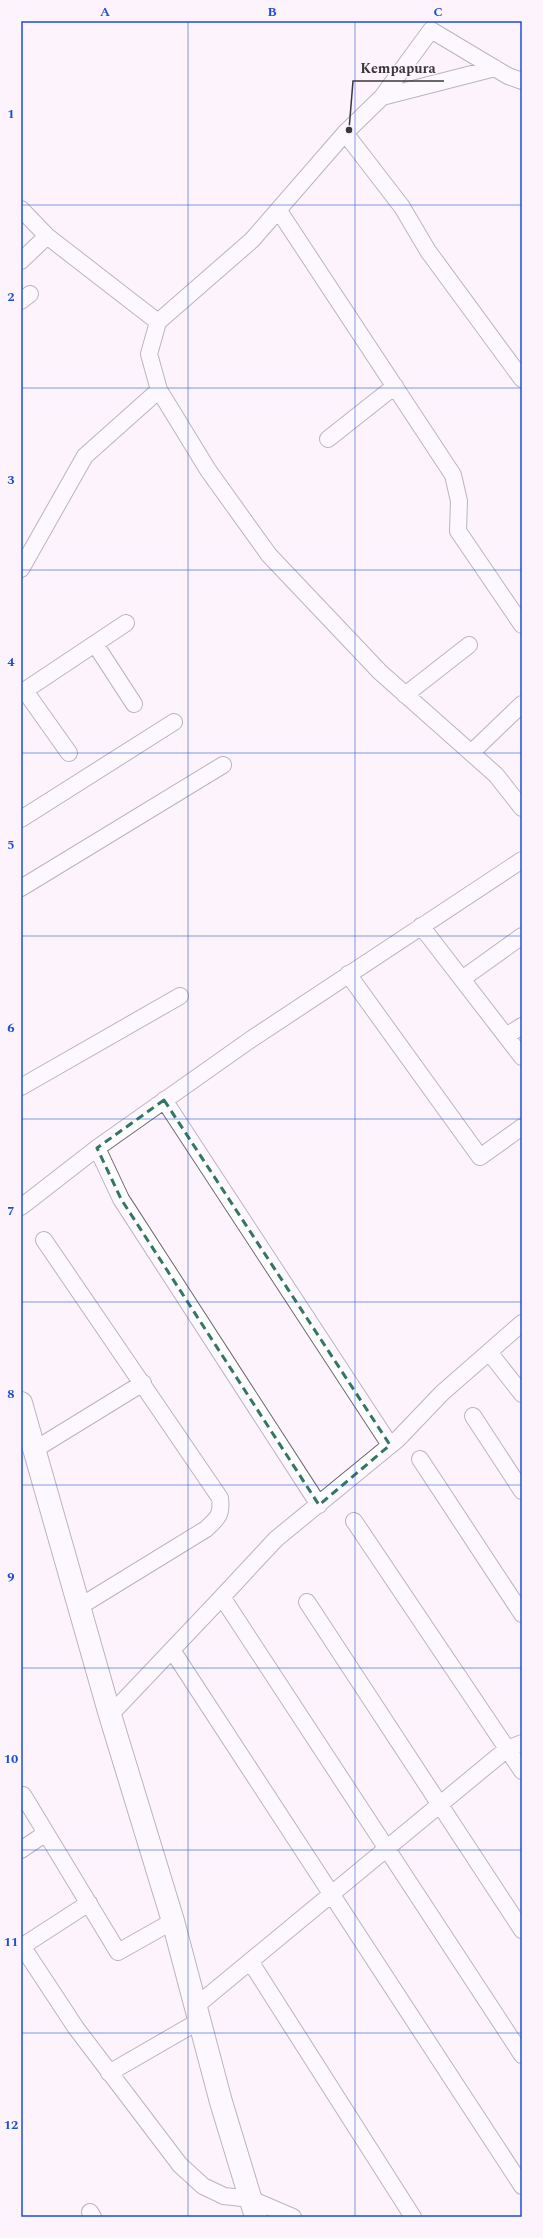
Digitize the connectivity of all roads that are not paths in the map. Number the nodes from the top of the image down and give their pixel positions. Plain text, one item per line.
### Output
1 (435, 25) edge
2 (495, 68) junction
3 (522, 81) edge
4 (382, 98) junction
5 (345, 133) junction
6 (278, 211) junction
7 (24, 218) edge
8 (47, 236) junction
9 (21, 261) edge
10 (158, 322) junction
11 (522, 379) edge
12 (395, 386) junction
13 (159, 390) junction
14 (328, 440) dead end
15 (21, 569) edge
16 (126, 623) dead end
17 (522, 625) edge
18 (95, 644) junction
19 (469, 645) dead end
20 (23, 692) edge
21 (406, 695) junction
22 (134, 704) dead end
23 (522, 704) edge
24 (174, 722) dead end
25 (69, 753) dead end
26 (471, 753) junction
27 (223, 765) dead end
28 (522, 808) edge
29 (21, 819) edge
30 (522, 860) edge
31 (21, 888) edge
32 (421, 926) junction
33 (522, 936) edge
34 (348, 974) junction
35 (462, 979) junction
36 (180, 996) dead end
37 (522, 1026) edge
38 (506, 1036) junction
39 (522, 1057) edge
40 (21, 1087) edge
41 (164, 1100) junction
42 (522, 1127) edge
43 (97, 1148) junction
44 (21, 1207) edge
45 (44, 1240) dead end
46 (522, 1323) edge
47 (489, 1352) junction
48 (143, 1383) junction
49 (522, 1394) edge
50 (21, 1403) edge
51 (473, 1416) dead end
52 (390, 1445) junction
53 (34, 1450) junction
54 (420, 1459) dead end
55 (522, 1491) edge
56 (319, 1505) junction
57 (354, 1521) dead end
58 (222, 1597) junction
59 (308, 1602) dead end
60 (79, 1607) junction
61 (522, 1614) edge
62 (172, 1650) junction
63 (110, 1715) junction
64 (522, 1742) edge
65 (507, 1749) junction
66 (522, 1772) edge
67 (23, 1795) dead end
68 (440, 1806) junction
69 (46, 1832) junction
70 (21, 1850) edge
71 (387, 1850) junction
72 (331, 1894) junction
73 (89, 1903) junction
74 (173, 1921) junction
75 (522, 1930) edge
76 (21, 1947) edge
77 (250, 1961) junction
78 (197, 2013) junction
79 (522, 2055) edge
80 (109, 2073) junction
81 (522, 2186) edge
82 (253, 2208) edge
83 (293, 2217) edge
84 (413, 2217) edge

1 - 2 street
1 - 4 street
2 - 3 street
2 - 4 street
4 - 5 street
5 - 6 street
5 - 11 street
6 - 10 street
6 - 12 street
7 - 8 street
8 - 9 street
8 - 10 street
10 - 13 street
12 - 14 street
12 - 17 street
13 - 15 street
13 - 21 street
16 - 18 street
18 - 20 street
18 - 22 street
19 - 21 street
20 - 25 street
21 - 26 street
23 - 26 street
24 - 29 street
26 - 28 street
27 - 31 street
30 - 32 street
32 - 34 street
32 - 35 street
33 - 35 street
34 - 41 street
34 - 42 street
35 - 38 street
36 - 40 street
37 - 38 street
38 - 39 street
41 - 43 street
41 - 52 street
43 - 44 street
43 - 56 street
45 - 48 street
46 - 47 street
47 - 49 street
47 - 52 street
48 - 53 street
48 - 60 street
50 - 53 street
51 - 55 street
52 - 56 street
53 - 60 street
54 - 61 street
56 - 58 street
57 - 65 street
58 - 62 street
58 - 71 street
59 - 68 street
60 - 63 street
62 - 63 street
62 - 72 street
63 - 74 street
64 - 65 street
65 - 66 street
65 - 68 street
67 - 69 street
68 - 71 street
68 - 75 street
69 - 70 street
69 - 73 street
71 - 72 street
71 - 79 street
72 - 77 street
72 - 81 street
73 - 74 street
73 - 76 street
74 - 78 street
76 - 80 street
77 - 78 street
77 - 84 street
78 - 80 street
78 - 82 street
80 - 82 street
82 - 83 street

